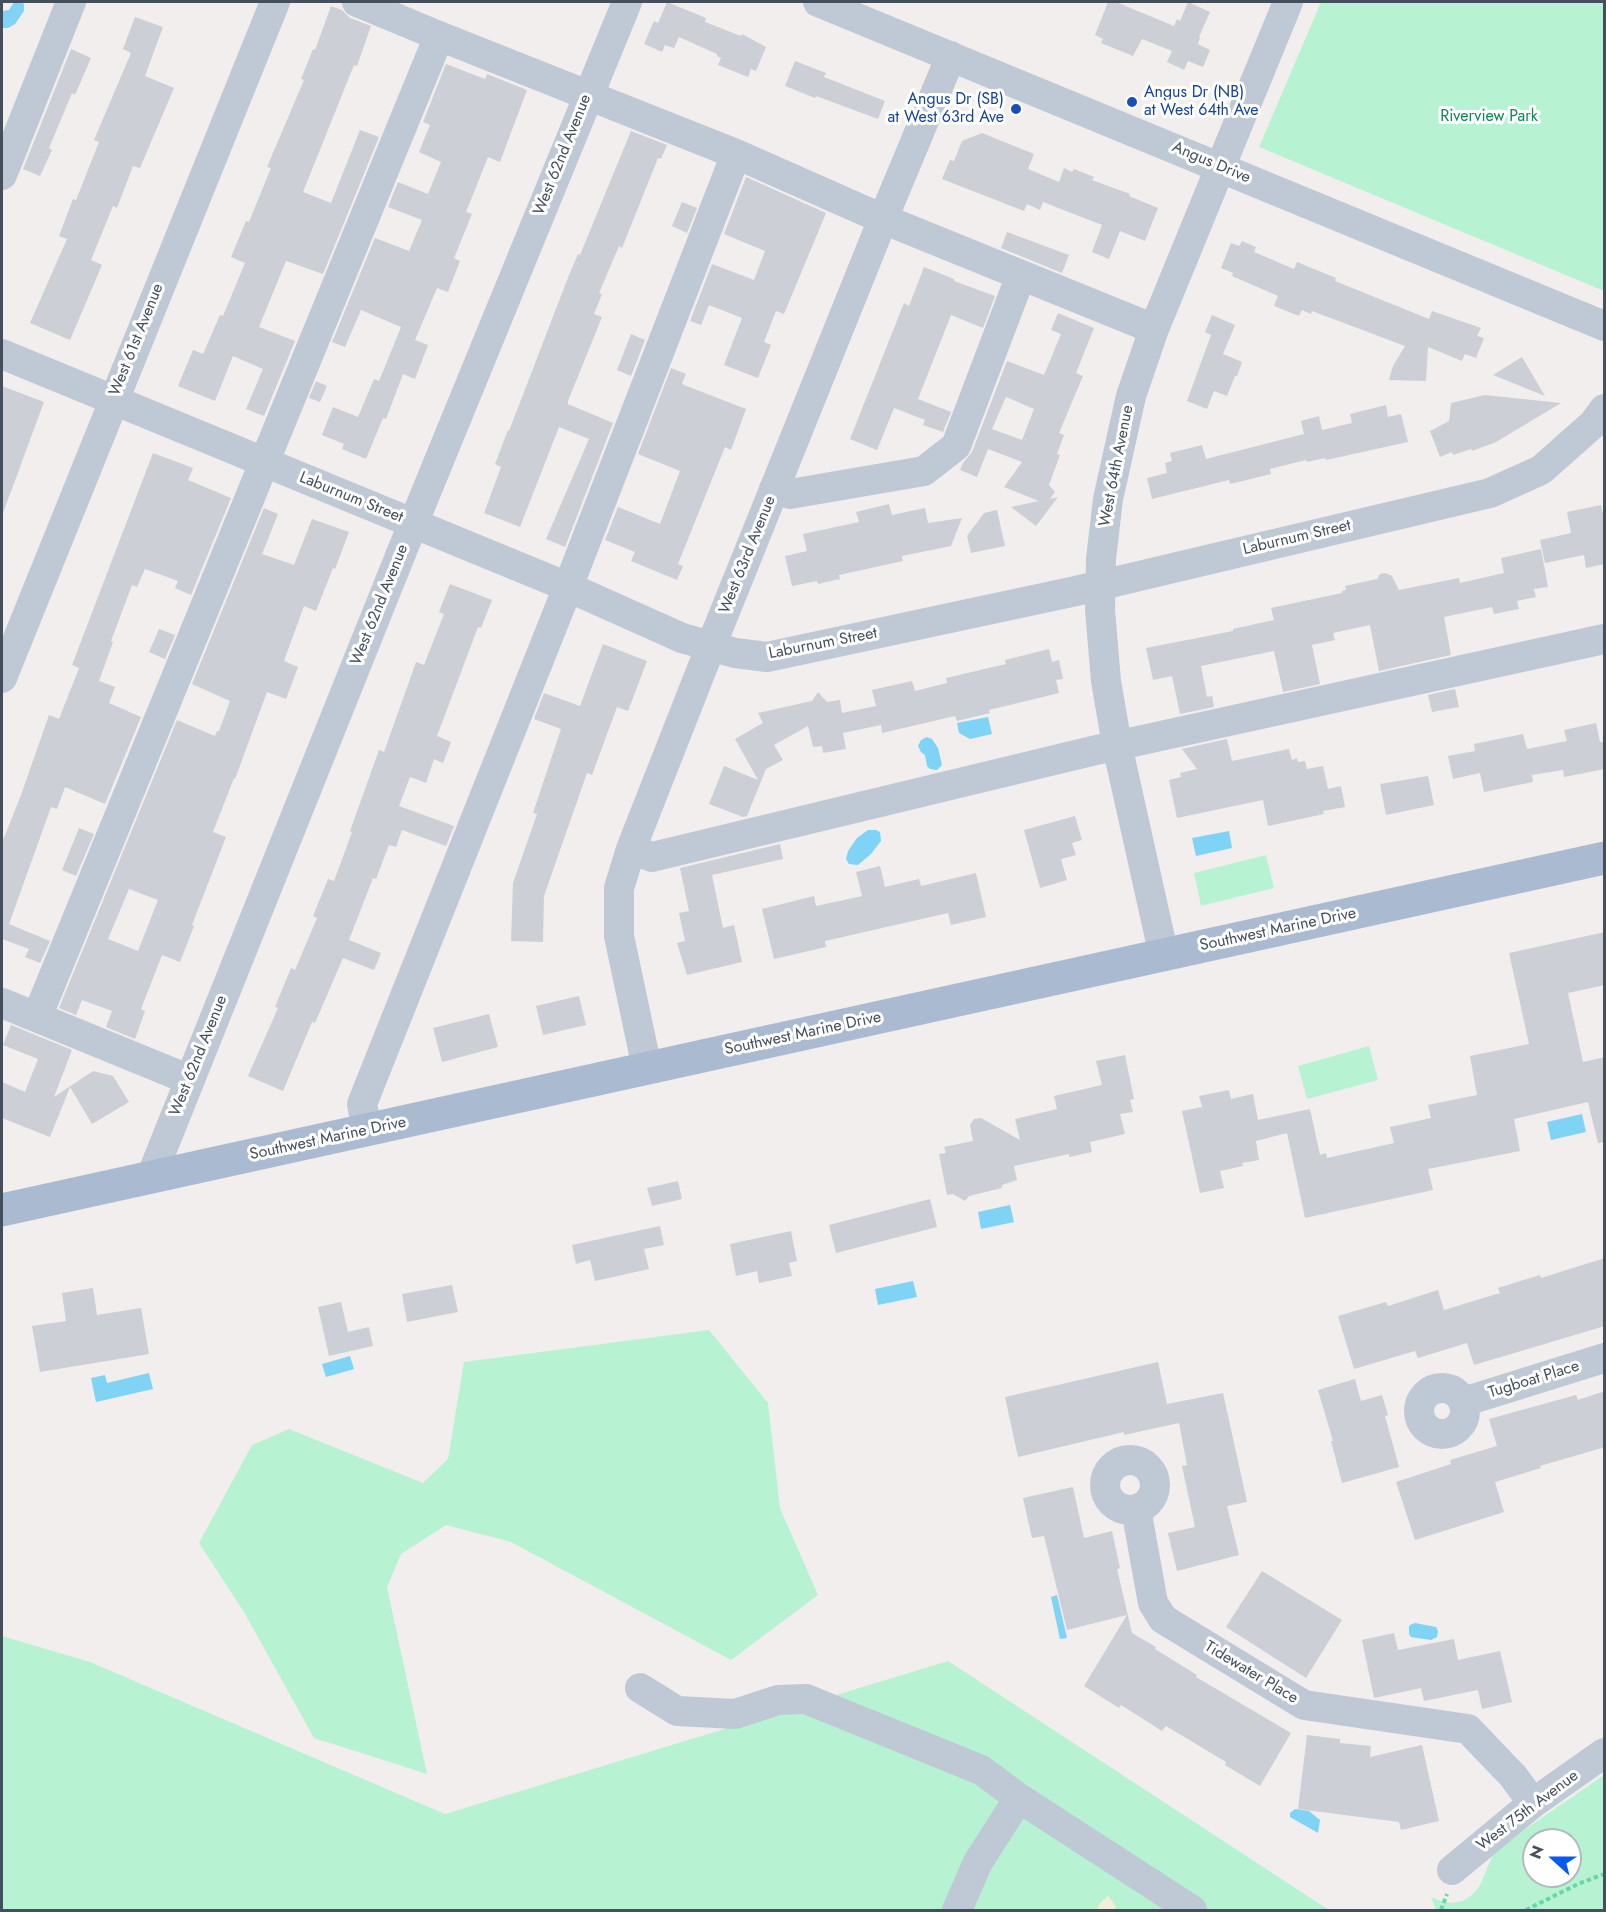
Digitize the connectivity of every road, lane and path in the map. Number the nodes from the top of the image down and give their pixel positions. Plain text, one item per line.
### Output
1 (71, 2) edge
2 (275, 2) edge
3 (357, 2) edge
4 (627, 2) edge
5 (818, 2) edge
6 (1288, 2) edge
7 (439, 36) junction
8 (951, 56) junction
9 (588, 94) junction
10 (736, 154) junction
11 (1220, 167) junction
12 (2, 175) edge
13 (883, 219) junction
14 (1021, 275) junction
15 (1605, 326) edge
16 (1154, 328) junction
17 (2, 354) edge
18 (113, 399) junction
19 (1601, 418) edge
20 (264, 463) junction
21 (774, 489) junction
22 (414, 523) junction
23 (1101, 585) junction
24 (568, 587) junction
25 (1605, 639) edge
26 (711, 646) junction
27 (2, 678) edge
28 (1117, 745) junction
29 (631, 849) junction
30 (1605, 858) edge
31 (1164, 956) junction
32 (2, 1003) edge
33 (37, 1017) junction
34 (647, 1068) junction
35 (190, 1080) junction
36 (367, 1130) junction
37 (151, 1177) junction
38 (2, 1210) edge
39 (1605, 1358) edge
40 (1463, 1402) dead end
41 (1136, 1509) dead end
42 (640, 1688) dead end
43 (1605, 1753) edge
44 (1019, 1798) junction
45 (1533, 1803) junction
46 (1452, 1870) dead end
47 (1605, 1874) edge
48 (1192, 1910) edge
49 (957, 1911) edge
50 (1526, 1911) edge

1 - 12 street
2 - 18 street, West 61st Avenue
3 - 7 street
4 - 9 street, West 62nd Avenue
5 - 8 street, Angus Drive
6 - 11 street, West 64th Avenue
7 - 9 street
7 - 20 street
8 - 11 street, Angus Drive
8 - 13 street, West 63rd Avenue
9 - 10 street
9 - 22 street, West 62nd Avenue
10 - 13 street
10 - 24 street
11 - 15 street, Angus Drive
11 - 16 street, West 64th Avenue
13 - 14 street
13 - 21 street, West 63rd Avenue
14 - 16 street
14 - 21 street
16 - 23 street, West 64th Avenue
17 - 18 street, Laburnum Street
18 - 20 street, Laburnum Street
18 - 27 street, West 61st Avenue
19 - 23 street, Laburnum Street
20 - 22 street, Laburnum Street
20 - 33 street
21 - 26 street, West 63rd Avenue
22 - 24 street, Laburnum Street
22 - 35 street, West 62nd Avenue
23 - 26 street, Laburnum Street
23 - 28 street, West 64th Avenue
24 - 26 street, Laburnum Street
24 - 36 street
25 - 28 street
26 - 29 street, West 63rd Avenue
28 - 29 street
28 - 31 street, West 64th Avenue
29 - 34 street, West 63rd Avenue
30 - 31 main road, Southwest Marine Drive
31 - 34 main road, Southwest Marine Drive
32 - 33 street
33 - 35 street
34 - 36 main road, Southwest Marine Drive
35 - 37 street, West 62nd Avenue
36 - 37 main road, Southwest Marine Drive
37 - 38 main road, Southwest Marine Drive
39 - 40 street, Tugboat Place
41 - 45 street, Tidewater Place
42 - 44 street
43 - 45 street, West 75th Avenue
44 - 48 street
44 - 49 street
45 - 46 street, West 75th Avenue
47 - 50 path

